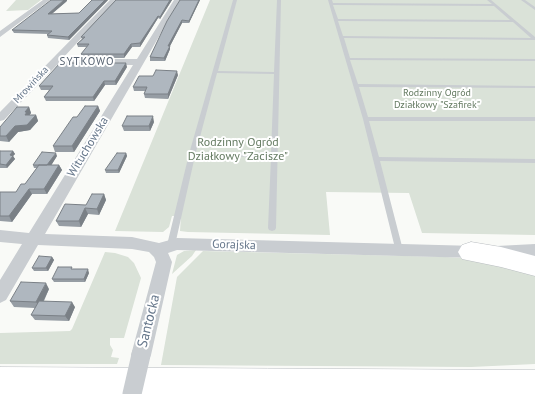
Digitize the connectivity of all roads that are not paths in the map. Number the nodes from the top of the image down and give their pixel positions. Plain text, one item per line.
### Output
1 (47, 0) edge
2 (114, 0) edge
3 (177, 0) edge
4 (235, 0) edge
5 (279, 0) edge
6 (489, 0) edge
7 (523, 0) edge
8 (330, 2) edge
9 (495, 5) junction
10 (535, 9) edge
11 (336, 20) junction
12 (514, 21) junction
13 (0, 35) edge
14 (341, 37) junction
15 (535, 39) edge
16 (347, 59) junction
17 (535, 60) edge
18 (53, 62) junction
19 (139, 62) junction
20 (215, 72) junction
21 (276, 73) junction
22 (355, 85) junction
23 (535, 87) edge
24 (0, 118) edge
25 (366, 118) junction
26 (535, 119) edge
27 (192, 154) junction
28 (274, 155) junction
29 (377, 159) junction
30 (535, 161) edge
31 (272, 228) dead end
32 (0, 236) edge
33 (33, 239) junction
34 (164, 247) junction
35 (399, 250) junction
36 (535, 250) edge
37 (471, 252) junction
38 (535, 266) edge
39 (0, 295) edge
40 (481, 376) dead end
41 (0, 383) edge
42 (433, 386) junction
43 (535, 387) edge
44 (132, 394) edge

1 - 13 street
2 - 18 street, Mrowińska
3 - 19 street, Wituchowska
4 - 20 lane
5 - 21 lane
6 - 9 lane
7 - 10 lane
8 - 9 lane
8 - 11 lane
9 - 12 lane
11 - 12 lane
11 - 14 lane
12 - 15 lane
14 - 15 lane
14 - 16 lane
16 - 17 lane
16 - 22 lane
18 - 19 street
18 - 24 street, Mrowińska
19 - 33 street, Wituchowska
20 - 21 lane
20 - 27 lane
21 - 28 lane
22 - 23 lane
22 - 25 lane
25 - 26 lane
25 - 29 lane
27 - 28 lane
27 - 34 lane
28 - 31 lane
29 - 30 lane
29 - 35 lane
32 - 33 street, Gorajska
33 - 34 street, Gorajska
33 - 39 street, Wituchowska
34 - 35 street, Gorajska
34 - 44 street, Santocka, bridge
35 - 37 street, Gorajska
36 - 37 street, Gorajska
37 - 38 main road
40 - 42 lane
41 - 42 main road
42 - 43 main road

